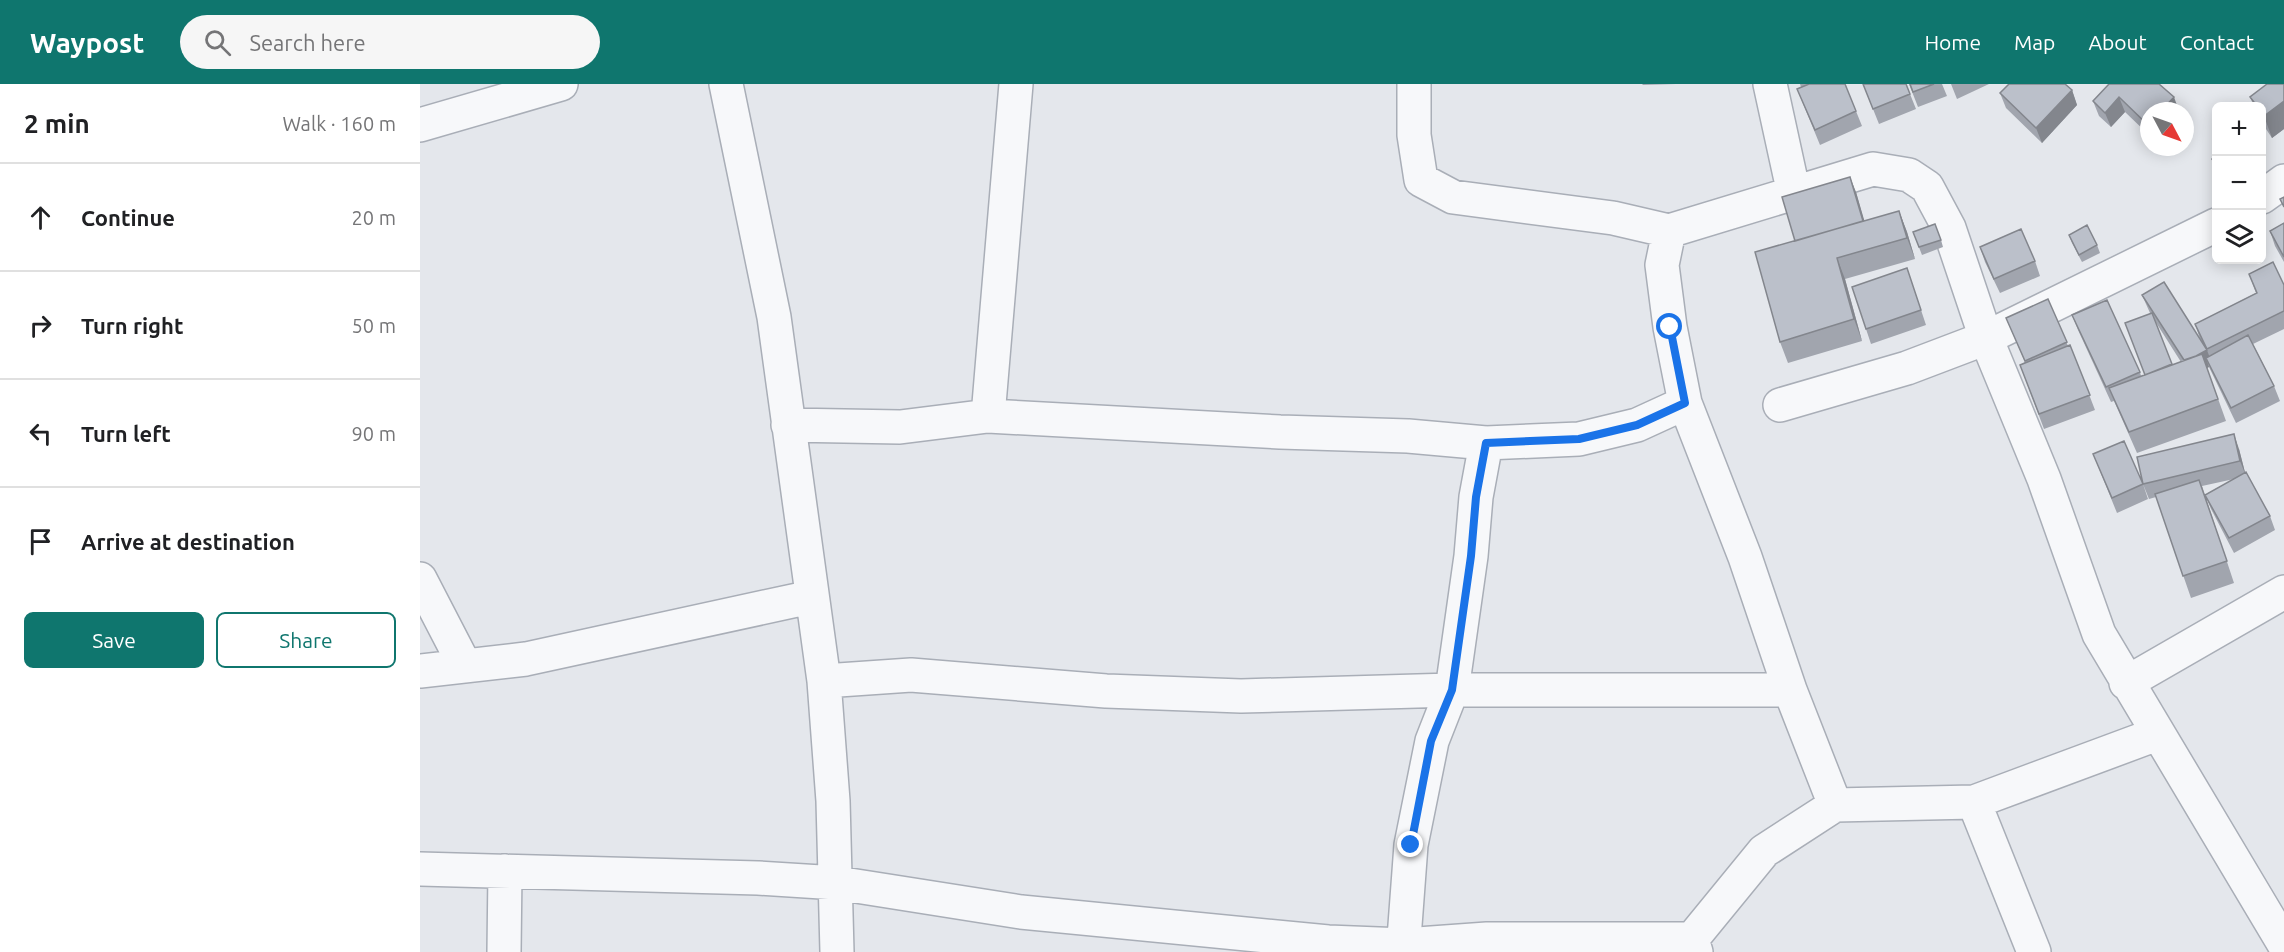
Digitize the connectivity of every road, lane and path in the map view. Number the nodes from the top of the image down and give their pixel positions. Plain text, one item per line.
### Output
1 (561, 84) edge
2 (726, 84) edge
3 (1016, 84) edge
4 (1414, 84) edge
5 (1770, 84) edge
6 (420, 125) edge
7 (2284, 181) edge
8 (1794, 194) junction
9 (2266, 194) edge
10 (2212, 227) edge
11 (1669, 231) junction
12 (1986, 338) junction
13 (1685, 403) junction
14 (1780, 405) dead end
15 (988, 416) junction
16 (788, 424) junction
17 (1486, 443) junction
18 (420, 579) edge
19 (2284, 592) edge
20 (811, 597) junction
21 (465, 666) junction
22 (420, 671) edge
23 (824, 681) junction
24 (2126, 683) junction
25 (1452, 690) junction
26 (1790, 690) junction
27 (2157, 734) junction
28 (1974, 802) junction
29 (1835, 805) junction
30 (420, 869) edge
31 (505, 871) junction
32 (837, 883) junction
33 (2284, 944) edge
34 (1694, 945) edge
35 (1404, 948) edge
36 (504, 952) edge
37 (837, 952) edge
38 (2034, 952) edge

1 - 6 street
2 - 16 street
3 - 15 street
4 - 11 street
5 - 8 street
7 - 9 street
8 - 11 street
8 - 12 street
10 - 12 street
11 - 13 street
12 - 14 street
12 - 24 street
13 - 17 street
13 - 26 street
15 - 16 street
15 - 17 street
16 - 20 street
17 - 25 street
18 - 21 street
19 - 24 street
20 - 21 street
20 - 23 street
21 - 22 street
23 - 25 street
23 - 32 street
24 - 27 street
25 - 26 street
25 - 35 street
26 - 29 street
27 - 28 street
27 - 33 street
28 - 29 street
28 - 38 street
29 - 34 street
30 - 31 street
31 - 32 street
31 - 36 street
32 - 35 street
32 - 37 street
34 - 35 street

